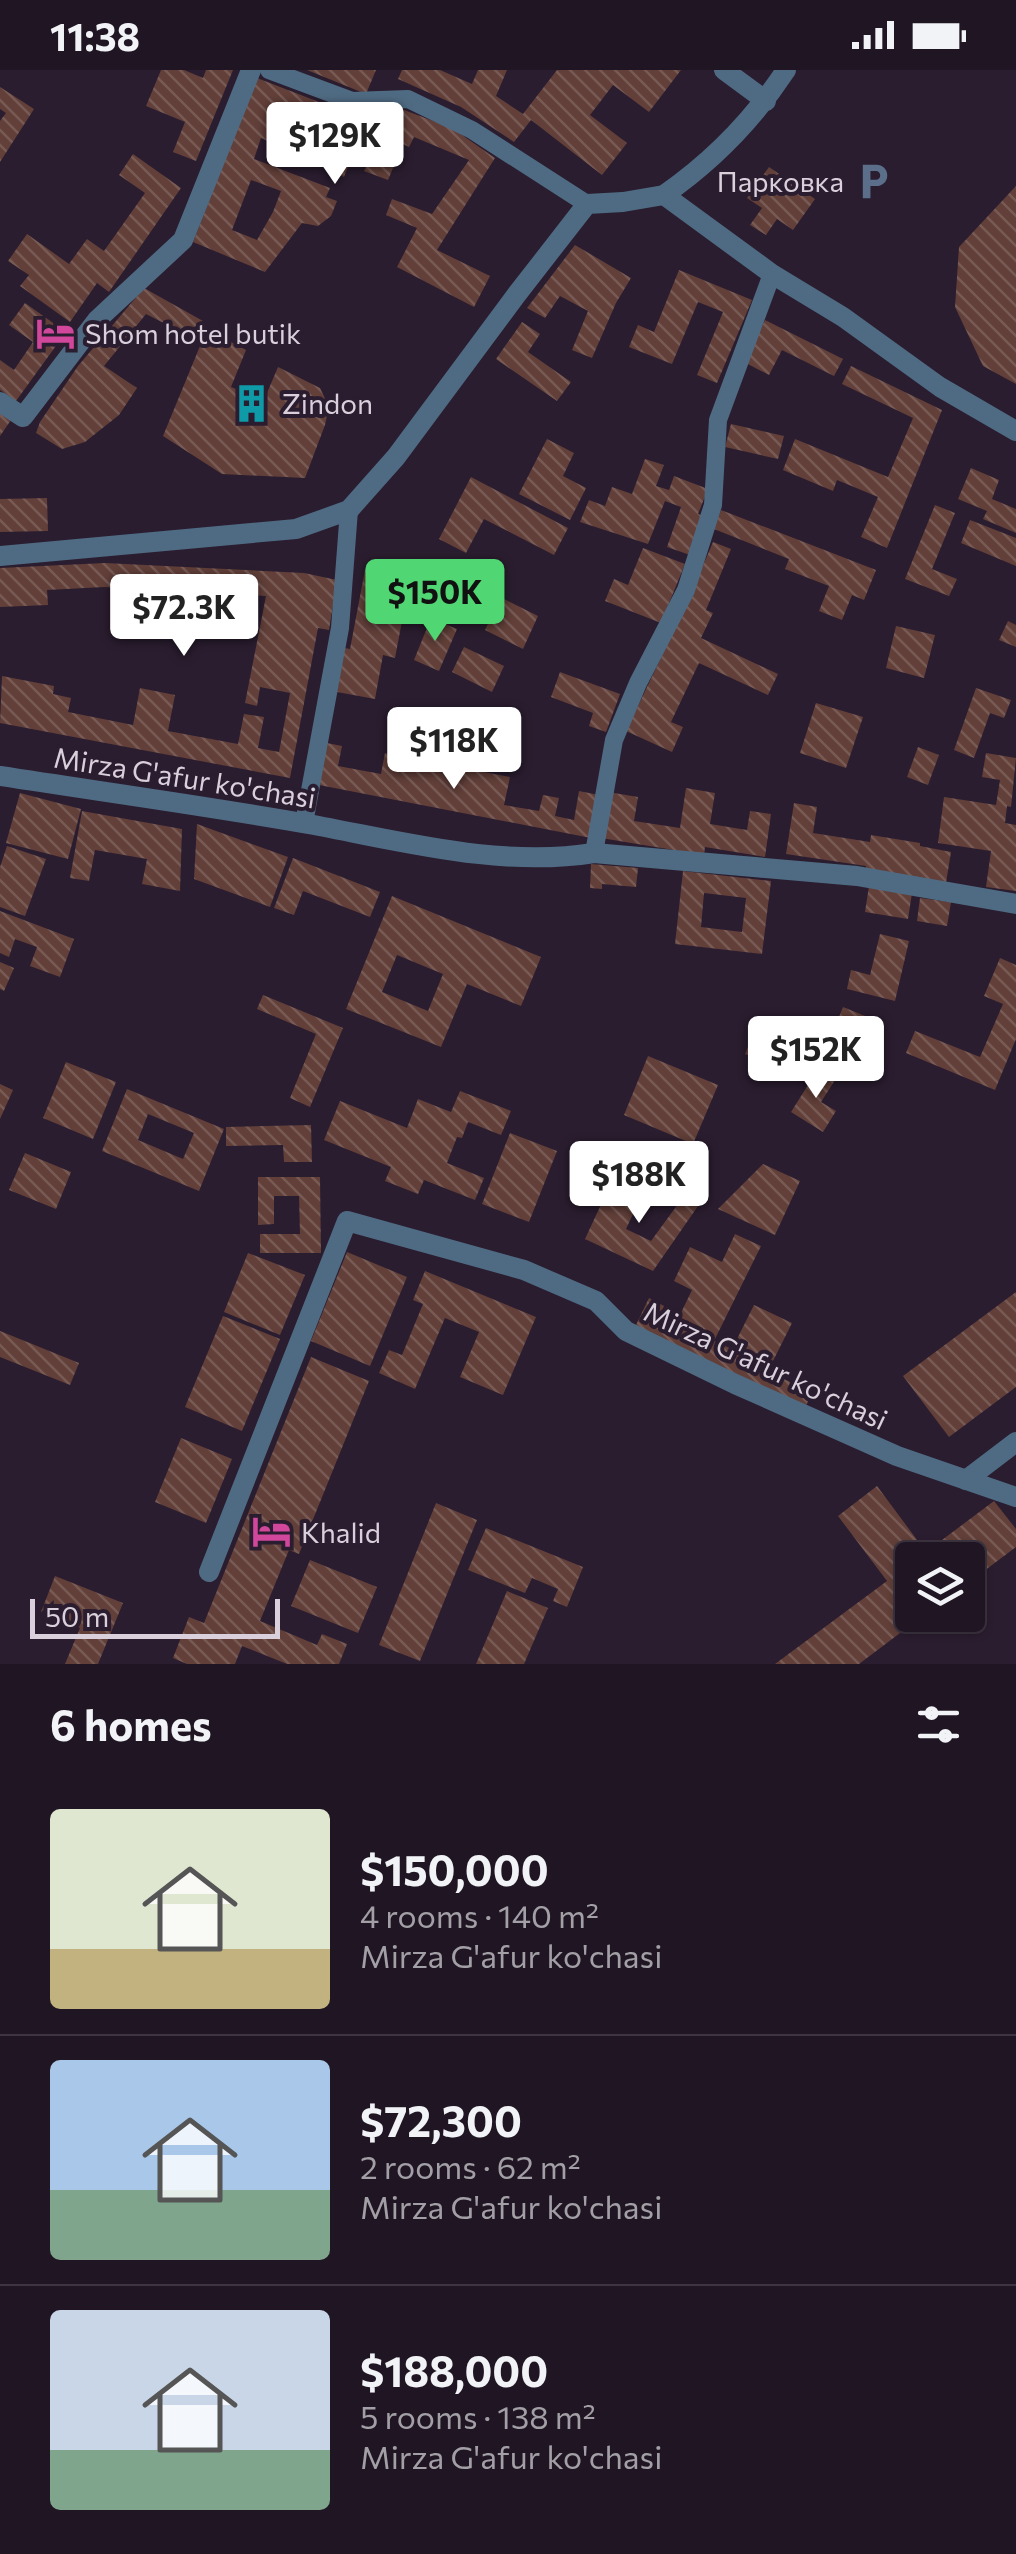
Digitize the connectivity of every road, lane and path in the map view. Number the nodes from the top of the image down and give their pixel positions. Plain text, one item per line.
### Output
1 (251, 70) edge
2 (269, 70) edge
3 (724, 70) edge
4 (786, 70) edge
5 (766, 101) junction
6 (664, 195) junction
7 (587, 204) junction
8 (772, 274) junction
9 (0, 402) edge
10 (1016, 430) edge
11 (349, 510) junction
12 (0, 556) edge
13 (0, 776) edge
14 (304, 823) junction
15 (594, 853) junction
16 (1016, 904) edge
17 (1016, 1442) edge
18 (966, 1480) junction
19 (1016, 1496) edge
20 (209, 1572) dead end

1 - 9 street
2 - 7 lane
3 - 5 street
4 - 5 street
5 - 6 street
6 - 7 street
6 - 8 street
7 - 11 street
8 - 10 street
8 - 15 lane
11 - 12 street
11 - 14 lane
13 - 14 street, Mirza G'afur ko'chasi
14 - 15 street, Mirza G'afur ko'chasi
15 - 16 street, Mirza G'afur ko'chasi
17 - 18 street
18 - 19 street, Mirza G'afur ko'chasi
18 - 20 street, Mirza G'afur ko'chasi

